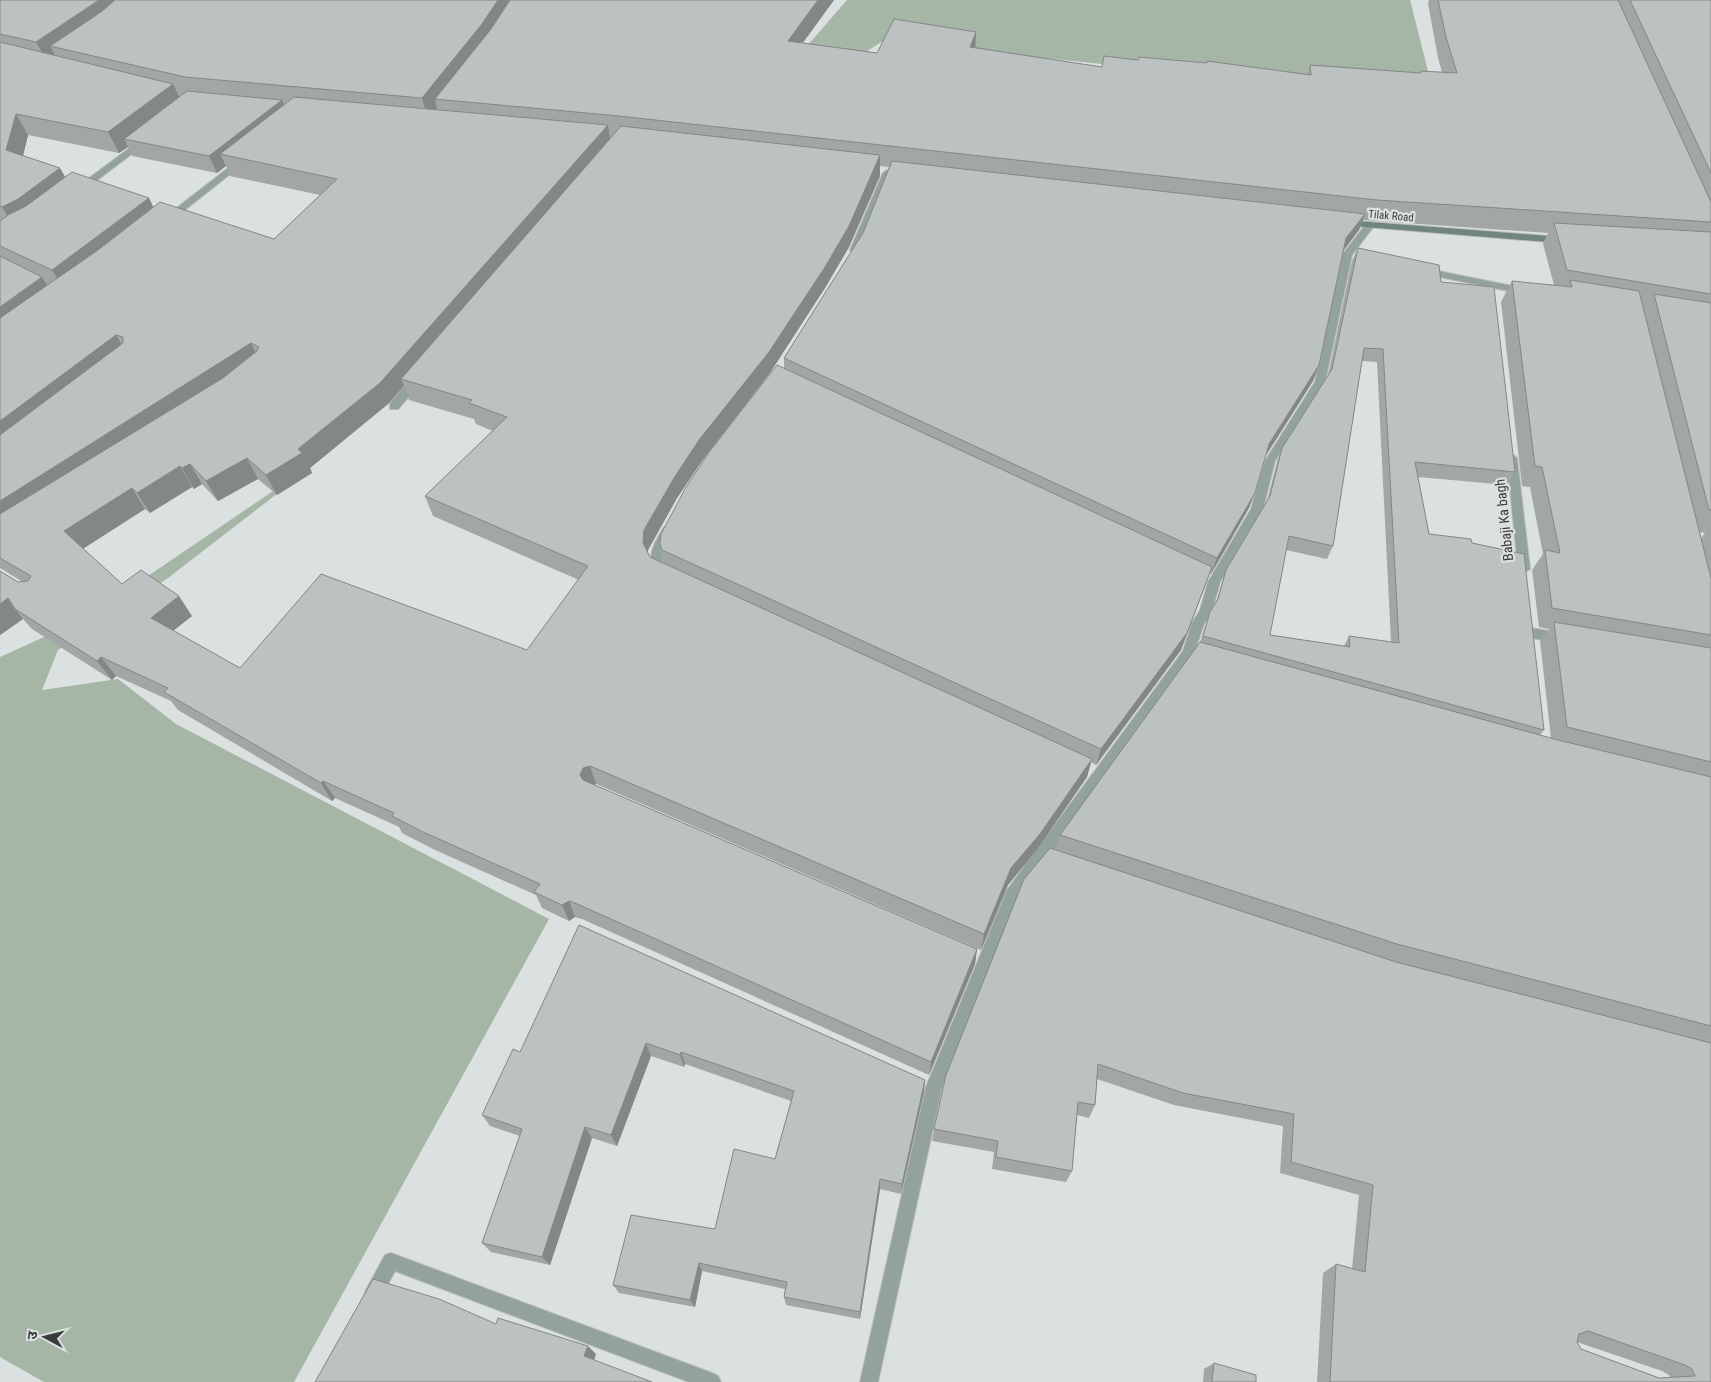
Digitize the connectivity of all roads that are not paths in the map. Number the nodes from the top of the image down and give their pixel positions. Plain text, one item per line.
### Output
1 (146, 140) edge
2 (247, 156) edge
3 (887, 173) edge
4 (74, 194) edge
5 (1329, 221) edge
6 (161, 225) edge
7 (1369, 226) junction
8 (1572, 241) edge
9 (847, 262) edge
10 (1415, 270) edge
11 (1530, 292) edge
12 (420, 376) edge
13 (394, 406) dead end
14 (1510, 444) edge
15 (674, 518) edge
16 (668, 576) edge
17 (1526, 583) edge
18 (1531, 633) edge
19 (1569, 639) edge
20 (1042, 856) junction
21 (1060, 862) edge
22 (917, 1079) edge
23 (934, 1087) junction
24 (362, 1313) edge
25 (712, 1382) edge
26 (870, 1382) edge

1 - 4 street
2 - 6 street
3 - 9 street
5 - 7 main road, Tilak Road
7 - 8 main road, Tilak Road
7 - 20 street
10 - 11 street
12 - 13 street
14 - 17 street, Babaji Ka bagh
15 - 16 street
18 - 19 street
20 - 21 street
20 - 23 street
22 - 23 street
23 - 26 street
24 - 25 street

